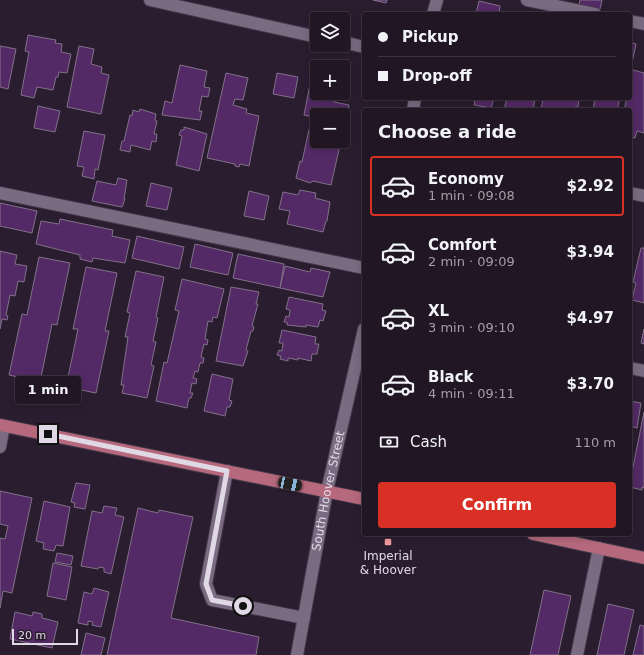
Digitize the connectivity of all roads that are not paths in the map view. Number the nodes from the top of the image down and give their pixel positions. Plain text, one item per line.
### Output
1 (150, 0) edge
2 (437, 0) edge
3 (527, 0) edge
4 (434, 12) edge
5 (585, 12) edge
6 (632, 21) edge
7 (644, 24) edge
8 (310, 34) edge
9 (350, 44) edge
10 (362, 47) edge
11 (0, 193) edge
12 (632, 193) edge
13 (644, 196) edge
14 (362, 268) edge
15 (362, 338) edge
16 (632, 368) edge
17 (644, 371) edge
18 (2, 425) edge
19 (0, 447) edge
20 (227, 471) junction
21 (327, 491) junction
22 (362, 499) edge
23 (542, 536) edge
24 (599, 548) junction
25 (644, 558) edge
26 (304, 618) junction
27 (297, 655) edge
28 (577, 655) edge

1 - 8 street
2 - 4 street
3 - 5 street
6 - 7 street
9 - 10 street
11 - 14 street
12 - 13 street
15 - 21 street, South Hoover Street
16 - 17 street
18 - 19 street
18 - 20 main road
20 - 21 main road
20 - 26 street
21 - 22 main road
21 - 26 street, South Hoover Street
23 - 24 main road
24 - 25 main road
24 - 28 street
26 - 27 street, South Hoover Street

